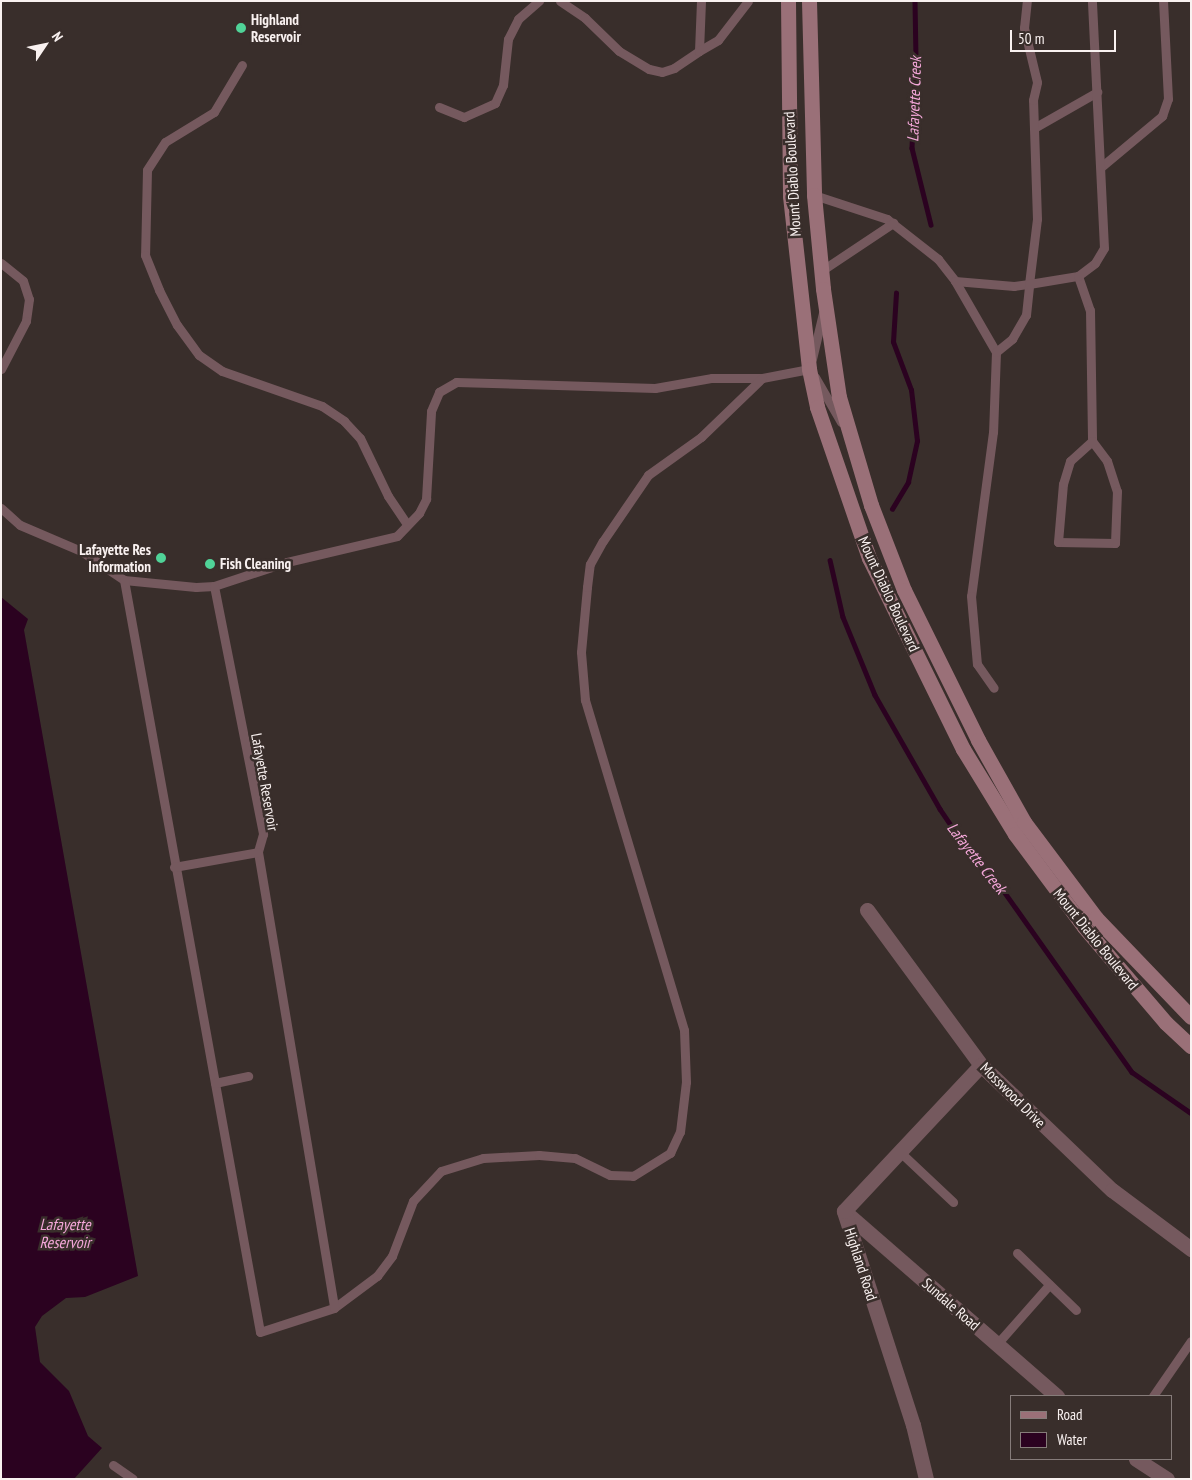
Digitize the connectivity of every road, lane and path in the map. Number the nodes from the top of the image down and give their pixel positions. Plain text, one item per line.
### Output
1 (539, 1) edge
2 (560, 1) edge
3 (701, 1) edge
4 (748, 1) edge
5 (788, 1) edge
6 (809, 1) edge
7 (1027, 1) edge
8 (1092, 1) edge
9 (1163, 1) edge
10 (699, 51) junction
11 (242, 64) dead end
12 (1097, 92) junction
13 (439, 107) dead end
14 (1034, 128) junction
15 (1102, 167) junction
16 (814, 195) junction
17 (893, 223) junction
18 (1, 263) edge
19 (821, 270) junction
20 (1078, 276) junction
21 (955, 281) junction
22 (1029, 284) junction
23 (825, 303) junction
24 (996, 352) junction
25 (1, 369) edge
26 (810, 369) junction
27 (762, 378) junction
28 (852, 440) junction
29 (1092, 440) junction
30 (1, 508) edge
31 (407, 524) junction
32 (124, 580) junction
33 (214, 586) junction
34 (994, 688) dead end
35 (258, 852) junction
36 (174, 867) junction
37 (867, 910) dead end
38 (1191, 1017) edge
39 (1191, 1046) edge
40 (981, 1065) junction
41 (248, 1076) dead end
42 (215, 1083) junction
43 (900, 1152) junction
44 (953, 1202) dead end
45 (844, 1211) junction
46 (1191, 1249) edge
47 (1017, 1254) dead end
48 (1049, 1284) junction
49 (334, 1308) junction
50 (1076, 1310) dead end
51 (1191, 1341) edge
52 (997, 1344) junction
53 (1056, 1395) edge
54 (1154, 1395) edge
55 (1138, 1460) edge
56 (113, 1465) dead end
57 (133, 1479) edge
58 (926, 1479) edge
59 (1167, 1479) edge

1 - 13 lane
2 - 10 lane
3 - 10 lane
4 - 10 lane
5 - 26 main road, Mount Diablo Boulevard
6 - 16 main road, Mount Diablo Boulevard
7 - 14 lane
8 - 12 lane
9 - 15 lane
11 - 31 lane
12 - 14 lane
12 - 15 lane
14 - 22 lane
15 - 20 lane
16 - 17 lane
16 - 19 main road, Mount Diablo Boulevard
17 - 19 lane
17 - 21 lane
18 - 25 lane
19 - 23 main road, Mount Diablo Boulevard
20 - 22 lane
20 - 29 lane
21 - 22 lane
21 - 24 lane
22 - 24 lane
23 - 26 lane
23 - 28 main road, Mount Diablo Boulevard
24 - 34 lane
26 - 27 lane
26 - 28 lane
26 - 39 main road, Mount Diablo Boulevard
27 - 31 lane
27 - 49 lane
28 - 38 main road, Mount Diablo Boulevard
29 - 29 lane
30 - 32 lane
31 - 33 lane
32 - 33 lane
32 - 36 lane
33 - 35 lane, Lafayette Reservoir
35 - 36 lane
35 - 49 lane, Lafayette Reservoir
36 - 42 lane
37 - 40 street, Mosswood Drive
40 - 43 street, Highland Road
40 - 46 street, Mosswood Drive
41 - 42 lane
42 - 49 lane
43 - 44 lane
43 - 45 street, Highland Road
45 - 52 street, Sundale Road
45 - 58 street, Highland Road
47 - 48 lane
48 - 50 lane
48 - 52 lane
51 - 54 lane
52 - 53 street, Sundale Road
55 - 59 street
56 - 57 lane

